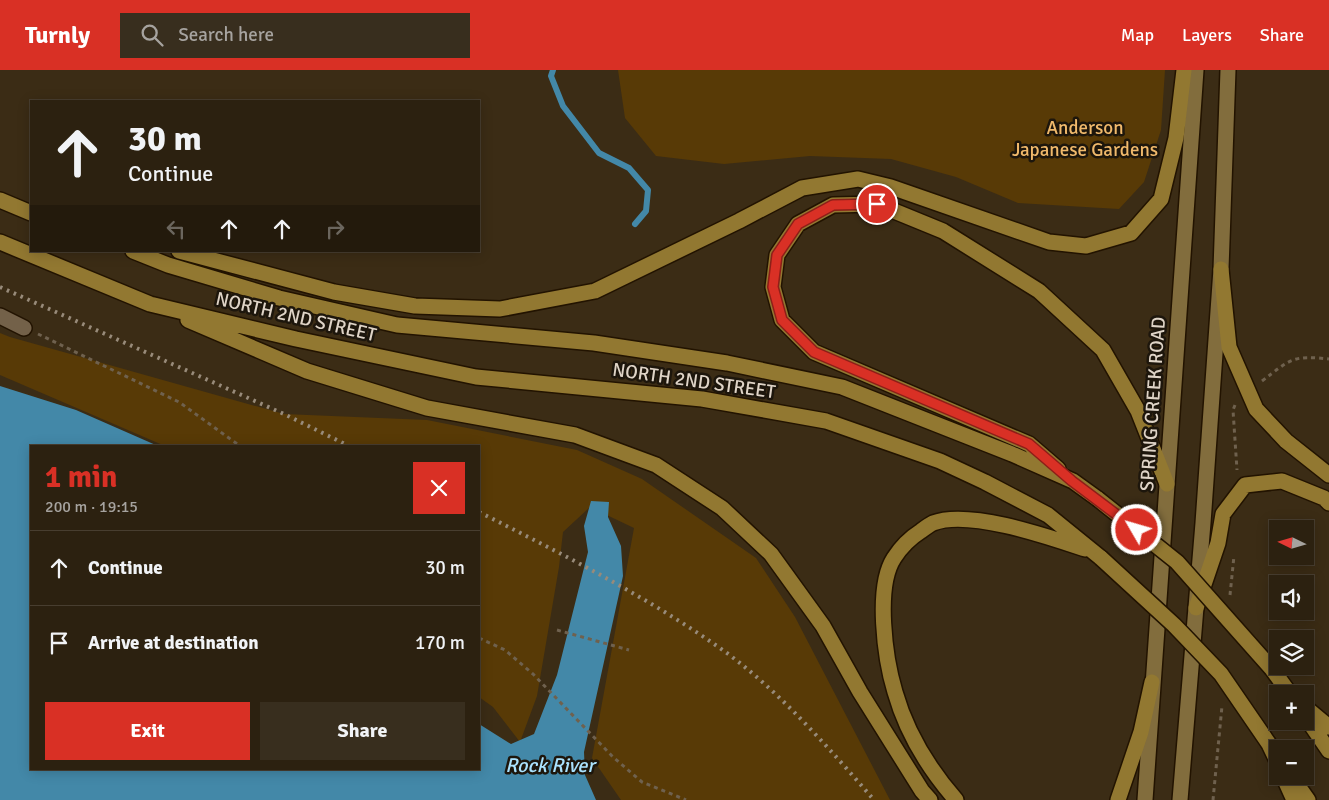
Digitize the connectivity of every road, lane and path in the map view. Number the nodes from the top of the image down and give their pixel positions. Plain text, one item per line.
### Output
1 (1184, 70) edge
2 (1196, 70) edge
3 (1228, 70) edge
4 (0, 200) edge
5 (30, 213) edge
6 (0, 242) edge
7 (136, 252) edge
8 (183, 252) edge
9 (1221, 268) junction
10 (150, 304) junction
11 (0, 316) edge
12 (24, 328) joint
13 (1329, 359) edge
14 (1249, 391) junction
15 (239, 445) edge
16 (1329, 475) edge
17 (1072, 481) junction
18 (1167, 484) junction
19 (1238, 494) junction
20 (1329, 503) edge
21 (1234, 551) dead end
22 (1097, 555) junction
23 (1230, 600) dead end
24 (1196, 608) junction
25 (557, 630) dead end
26 (480, 638) edge
27 (629, 650) dead end
28 (1152, 682) junction
29 (1284, 685) edge
30 (1222, 697) dead end
31 (1314, 714) edge
32 (1329, 727) edge
33 (1314, 729) edge
34 (1269, 744) edge
35 (1329, 751) edge
36 (1288, 785) edge
37 (1297, 785) edge
38 (686, 800) edge
39 (930, 800) edge
40 (956, 800) edge
41 (1118, 800) edge
42 (1145, 800) edge
43 (1180, 800) edge
44 (1213, 800) edge
45 (1294, 800) edge
46 (1308, 800) edge

1 - 8 main road
2 - 18 main road, SPRING CREEK ROAD
3 - 9 main road
4 - 5 main road
6 - 10 main road, NORTH 2ND STREET
7 - 17 main road, NORTH 2ND STREET
9 - 14 main road
9 - 24 main road
10 - 22 main road, NORTH 2ND STREET
10 - 39 main road
11 - 12 street
12 - 15 path
13 - 14 path
14 - 16 main road
14 - 19 path
17 - 18 main road
17 - 29 main road, NORTH 2ND STREET, bridge
18 - 28 main road, SPRING CREEK ROAD
19 - 20 main road
19 - 24 main road
21 - 23 path
22 - 34 main road, NORTH 2ND STREET, bridge
22 - 40 main road
24 - 43 main road
25 - 27 path
26 - 38 path
28 - 41 main road
28 - 42 main road, SPRING CREEK ROAD
30 - 44 path
31 - 32 main road
33 - 35 main road
36 - 45 main road
37 - 46 main road

